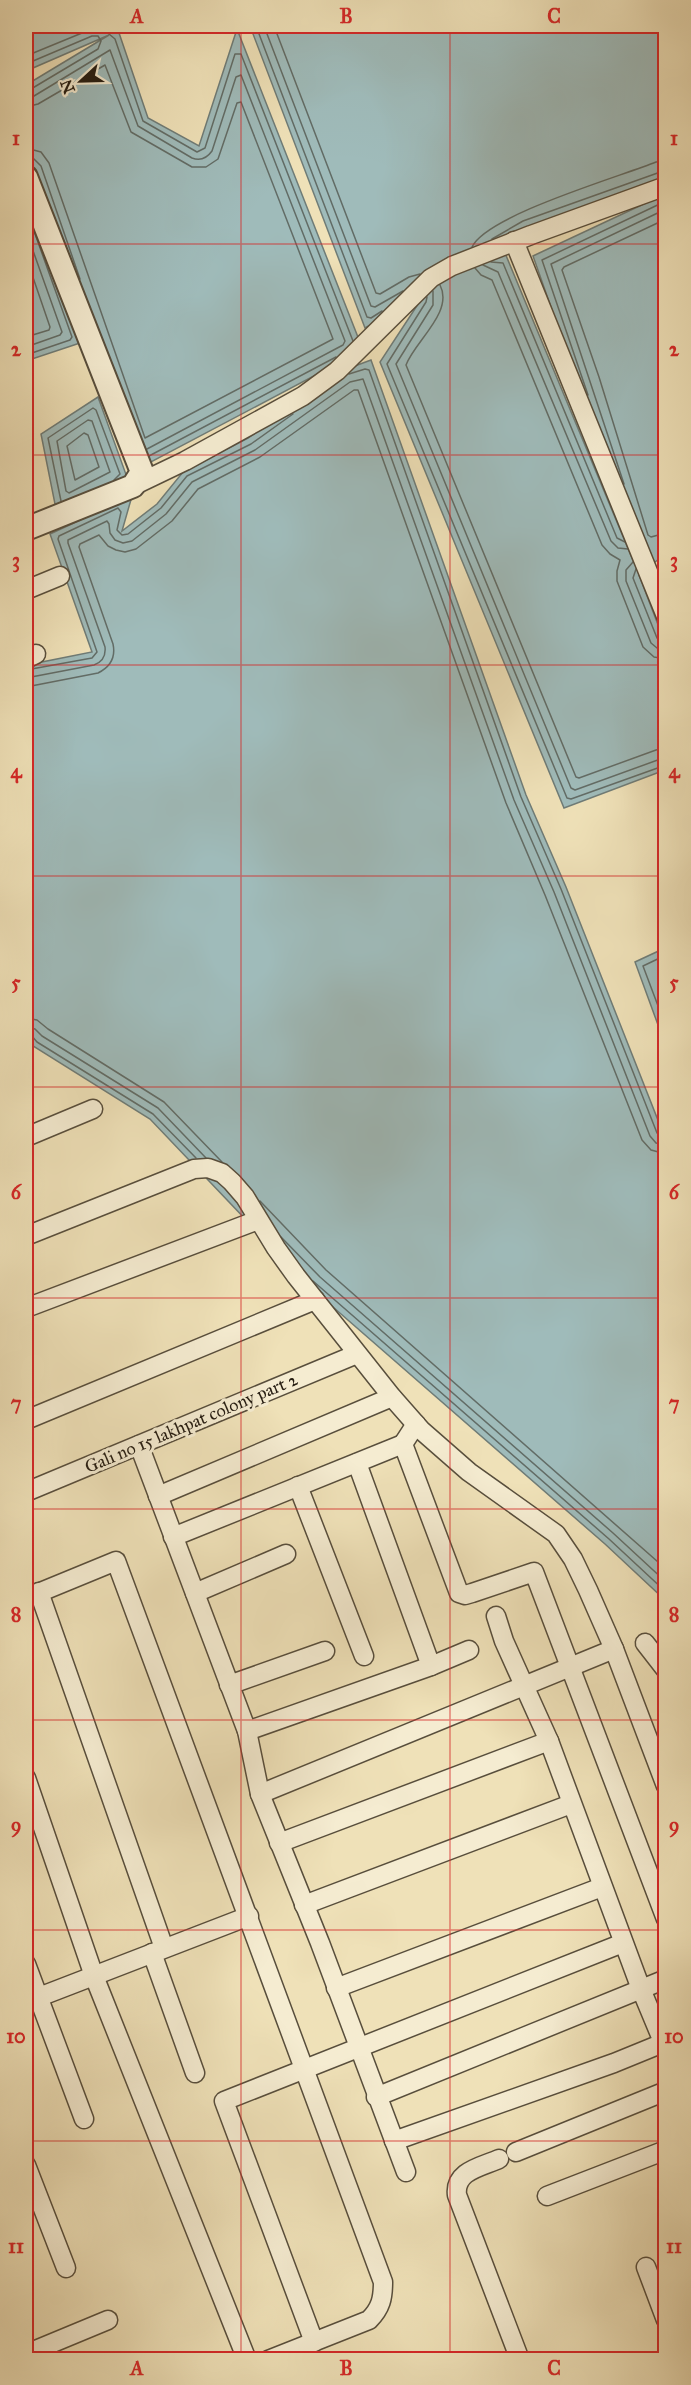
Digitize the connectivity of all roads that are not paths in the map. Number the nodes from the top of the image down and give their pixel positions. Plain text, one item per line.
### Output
1 (26, 177) edge
2 (666, 186) edge
3 (514, 241) junction
4 (133, 486) junction
5 (26, 529) edge
6 (60, 576) dead end
7 (26, 590) edge
8 (666, 616) edge
9 (93, 1109) dead end
10 (26, 1137) edge
11 (258, 1220) junction
12 (26, 1236) edge
13 (315, 1300) junction
14 (26, 1308) edge
15 (357, 1354) junction
16 (392, 1397) junction
17 (26, 1420) edge
18 (416, 1424) junction
19 (403, 1444) junction
20 (139, 1445) junction
21 (357, 1463) junction
22 (298, 1486) junction
23 (26, 1492) edge
24 (158, 1496) junction
25 (173, 1537) junction
26 (286, 1554) dead end
27 (195, 1593) junction
28 (32, 1595) edge
29 (496, 1616) dead end
30 (645, 1643) dead end
31 (614, 1648) junction
32 (469, 1650) dead end
33 (325, 1651) dead end
34 (364, 1656) dead end
35 (431, 1666) junction
36 (570, 1667) junction
37 (666, 1670) edge
38 (523, 1684) junction
39 (229, 1685) junction
40 (247, 1731) junction
41 (549, 1741) junction
42 (26, 1778) edge
43 (666, 1786) edge
44 (260, 1794) junction
45 (571, 1804) junction
46 (279, 1843) junction
47 (602, 1887) junction
48 (304, 1905) junction
49 (249, 1916) junction
50 (666, 1919) edge
51 (623, 1943) junction
52 (158, 1950) junction
53 (26, 1964) edge
54 (94, 1976) junction
55 (666, 1979) edge
56 (336, 1988) junction
57 (640, 1989) junction
58 (31, 1999) edge
59 (664, 2046) edge
60 (358, 2048) junction
61 (306, 2070) junction
62 (195, 2073) dead end
63 (666, 2091) edge
64 (376, 2097) junction
65 (84, 2119) dead end
66 (394, 2140) junction
67 (666, 2150) edge
68 (516, 2152) dead end
69 (499, 2159) dead end
70 (26, 2165) edge
71 (406, 2172) dead end
72 (547, 2196) dead end
73 (646, 2267) dead end
74 (66, 2268) dead end
75 (108, 2320) dead end
76 (666, 2320) edge
77 (314, 2342) junction
78 (26, 2354) edge
79 (247, 2360) edge
80 (268, 2360) edge
81 (520, 2360) edge

1 - 4 street
2 - 3 street
3 - 4 street
3 - 8 street
4 - 5 street
6 - 7 street
9 - 10 street
11 - 12 street
11 - 13 street
11 - 14 street
13 - 15 street
13 - 17 street
15 - 16 street
15 - 20 street, Gali no 15 lakhpat colony part 2
16 - 18 street
16 - 24 street
18 - 19 street
18 - 31 street
19 - 21 street
19 - 36 street
20 - 23 street, Gali no 15 lakhpat colony part 2
20 - 24 street
21 - 22 street
21 - 35 street
22 - 25 street
22 - 34 street
24 - 25 street
25 - 27 street
26 - 27 street
27 - 39 street
28 - 49 street
28 - 52 street
29 - 38 street
30 - 37 street
31 - 36 street
31 - 43 street
32 - 35 street
33 - 39 street
35 - 40 street
36 - 38 street
36 - 50 street
38 - 41 street
38 - 44 street
39 - 40 street
40 - 44 street
41 - 45 street
41 - 46 street
42 - 54 street
44 - 46 street
45 - 47 street
45 - 48 street
46 - 48 street
47 - 51 street
47 - 56 street
48 - 56 street
49 - 52 street
49 - 61 street
51 - 57 street
51 - 60 street
52 - 54 street
52 - 62 street
53 - 58 street
54 - 58 street
54 - 79 street
55 - 57 street
56 - 60 street
57 - 59 street
57 - 64 street
58 - 65 street
59 - 66 street
60 - 61 street
60 - 64 street
61 - 77 street
61 - 77 street
63 - 68 street
64 - 66 street
66 - 71 street
67 - 72 street
69 - 81 street
70 - 74 street
73 - 76 street
75 - 78 street
77 - 80 street

